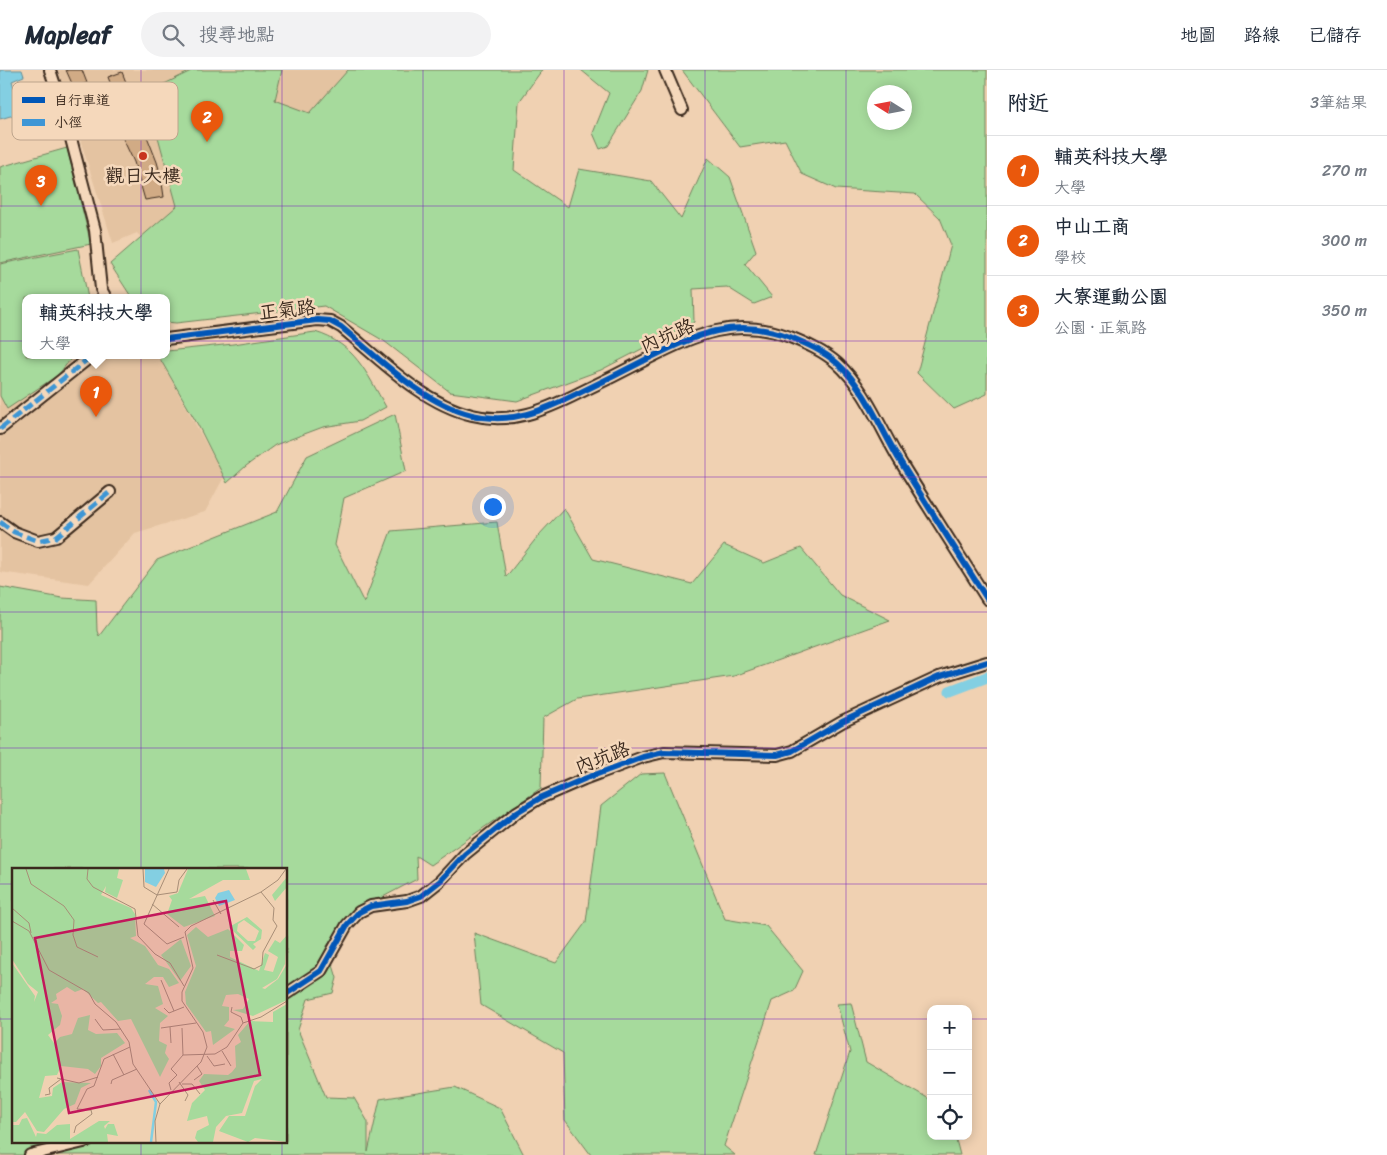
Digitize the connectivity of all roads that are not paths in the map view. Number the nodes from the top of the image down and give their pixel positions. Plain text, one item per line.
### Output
1 (50, 70) edge
2 (665, 70) edge
3 (54, 82) edge
4 (682, 110) dead end
5 (71, 140) edge
6 (104, 294) edge
7 (170, 338) edge
8 (88, 359) edge
9 (418, 390) joint
10 (0, 429) edge
11 (110, 492) dead end
12 (0, 522) edge
13 (987, 599) edge
14 (987, 662) edge
15 (288, 993) edge
16 (84, 1142) edge
17 (30, 1155) edge

1 - 3 street
2 - 4 street
5 - 6 street
7 - 9 street, 正氣路
8 - 10 street
9 - 13 street, 內坑路
11 - 12 street
14 - 15 street, 內坑路
16 - 17 street

